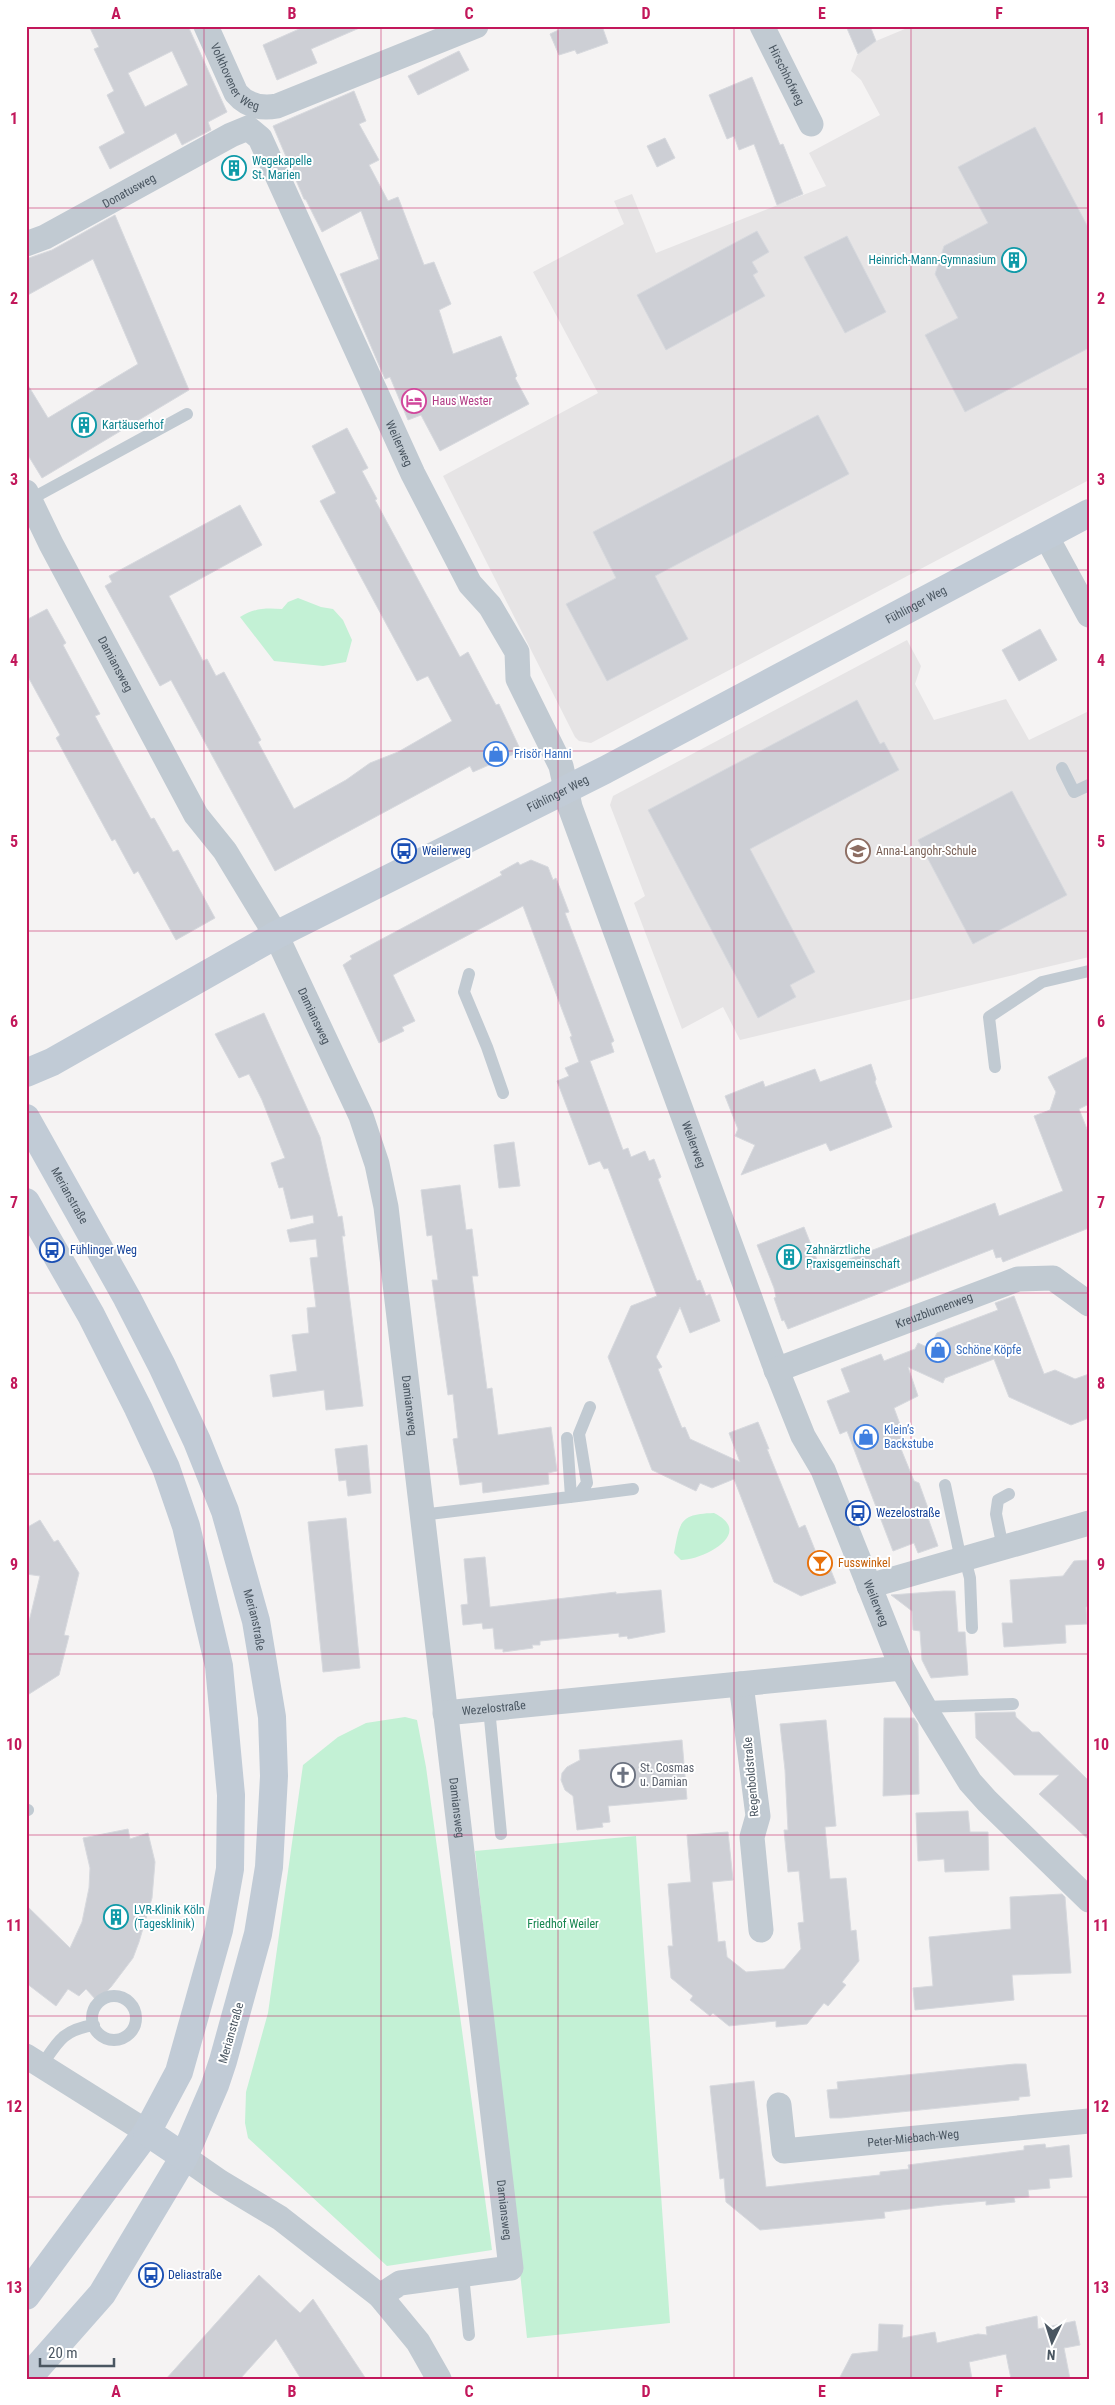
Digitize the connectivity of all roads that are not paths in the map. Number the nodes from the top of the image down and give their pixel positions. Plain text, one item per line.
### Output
1 (206, 26) edge
2 (476, 26) edge
3 (762, 26) edge
4 (810, 124) dead end
5 (231, 135) joint
6 (26, 244) edge
7 (188, 414) dead end
8 (28, 496) edge
9 (1089, 513) edge
10 (1046, 536) junction
11 (1089, 615) edge
12 (1062, 768) dead end
13 (1089, 785) edge
14 (567, 790) junction
15 (276, 935) junction
16 (1089, 971) edge
17 (469, 974) dead end
18 (995, 1067) dead end
19 (26, 1073) edge
20 (503, 1093) dead end
21 (26, 1118) edge
22 (26, 1202) edge
23 (1089, 1304) edge
24 (776, 1370) junction
25 (590, 1407) dead end
26 (566, 1438) dead end
27 (945, 1485) dead end
28 (633, 1490) dead end
29 (1009, 1494) dead end
30 (574, 1496) junction
31 (421, 1515) junction
32 (1089, 1523) edge
33 (1003, 1548) junction
34 (963, 1559) junction
35 (869, 1586) junction
36 (972, 1628) dead end
37 (902, 1668) junction
38 (741, 1684) junction
39 (1012, 1704) dead end
40 (489, 1708) junction
41 (924, 1708) junction
42 (445, 1713) junction
43 (501, 1834) dead end
44 (1089, 1900) edge
45 (761, 1930) dead end
46 (94, 2025) dead end
47 (34, 2061) edge
48 (779, 2104) dead end
49 (1089, 2121) edge
50 (147, 2132) junction
51 (184, 2157) junction
52 (463, 2275) junction
53 (26, 2296) edge
54 (380, 2296) junction
55 (469, 2335) dead end
56 (27, 2379) edge
57 (439, 2379) edge

1 - 2 street, Volkhovener Weg
3 - 4 street, Hirschhofweg
5 - 6 street, Donatusweg
5 - 14 street, Weilerweg
7 - 8 lane
8 - 15 street, Damiansweg
9 - 10 street, Fühlinger Weg
10 - 11 street
10 - 14 street, Fühlinger Weg
12 - 13 lane
14 - 15 street, Fühlinger Weg
14 - 24 street, Weilerweg
15 - 19 street, Fühlinger Weg
15 - 31 street, Damiansweg
16 - 18 lane
17 - 20 lane
21 - 51 street, Merianstraße
22 - 50 street
23 - 24 street, Kreuzblumenweg
24 - 35 street, Weilerweg
25 - 30 lane
26 - 30 lane
27 - 34 lane
28 - 30 lane
29 - 33 lane
30 - 31 lane
31 - 42 street, Damiansweg
32 - 33 street
33 - 34 street
34 - 35 street
34 - 36 lane
35 - 37 street, Weilerweg
37 - 38 street, Wezelostraße
37 - 41 street, Weilerweg
38 - 40 street, Wezelostraße
38 - 45 street, Regenboldstraße
39 - 41 lane
40 - 42 street, Wezelostraße
40 - 43 lane
41 - 44 street, Weilerweg
42 - 52 street, Damiansweg
46 - 47 lane
47 - 50 street
48 - 49 street, Peter-Miebach-Weg
50 - 51 street
50 - 53 street
51 - 54 street
51 - 56 street, Merianstraße
52 - 54 street, Damiansweg
52 - 55 lane
54 - 57 street

